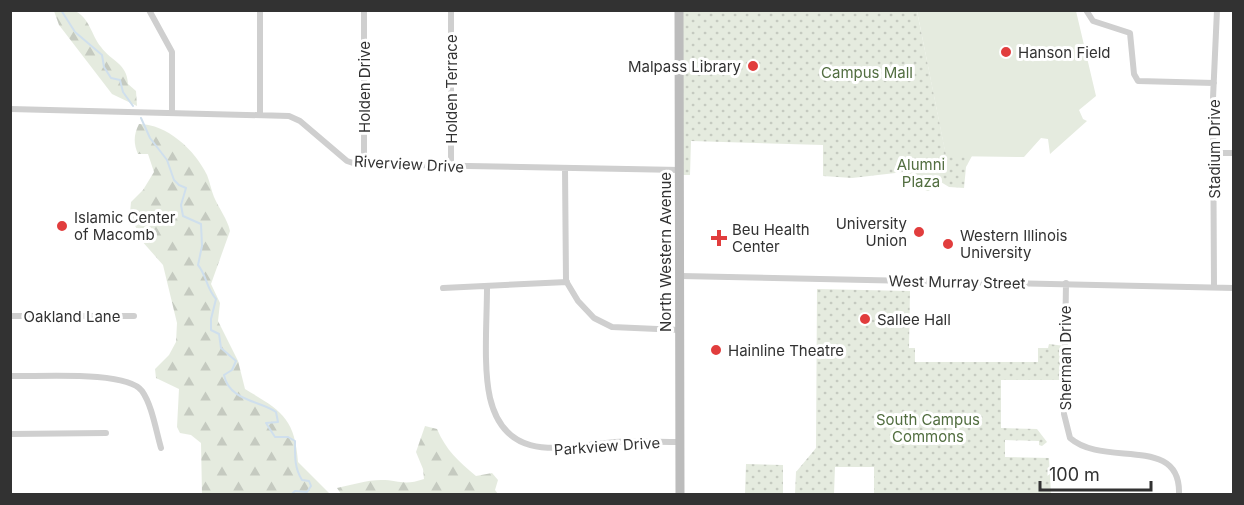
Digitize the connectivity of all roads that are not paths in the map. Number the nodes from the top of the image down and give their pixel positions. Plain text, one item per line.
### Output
1 (149, 10) edge
2 (260, 10) edge
3 (364, 10) edge
4 (450, 10) edge
5 (680, 10) edge
6 (1086, 10) edge
7 (1217, 10) edge
8 (1214, 83) junction
9 (10, 109) edge
10 (172, 112) junction
11 (261, 115) junction
12 (1214, 153) junction
13 (1233, 153) edge
14 (363, 164) junction
15 (451, 166) junction
16 (565, 168) junction
17 (680, 170) junction
18 (681, 276) junction
19 (567, 282) junction
20 (1066, 284) junction
21 (1214, 287) junction
22 (443, 288) dead end
23 (487, 288) junction
24 (1233, 288) edge
25 (10, 316) edge
26 (134, 316) dead end
27 (680, 330) junction
28 (10, 376) edge
29 (106, 433) dead end
30 (10, 434) edge
31 (680, 442) junction
32 (161, 448) dead end
33 (680, 495) edge
34 (1179, 495) edge

1 - 10 street
2 - 11 street
3 - 14 street, Holden Drive
4 - 15 street, Holden Terrace
5 - 17 street, North Western Avenue
6 - 8 street
7 - 8 street, Stadium Drive
8 - 12 street, Stadium Drive
9 - 10 street, Riverview Drive
10 - 11 street, Riverview Drive
11 - 14 street, Riverview Drive
12 - 13 street
12 - 21 street, Stadium Drive
14 - 15 street, Riverview Drive
15 - 16 street, Riverview Drive
16 - 17 street, Riverview Drive
16 - 19 street
17 - 18 street, North Western Avenue
18 - 20 street, West Murray Street
18 - 27 street, North Western Avenue
19 - 23 street
19 - 27 street
20 - 21 street, West Murray Street
20 - 34 street, Sherman Drive
21 - 24 street, West Murray Street
22 - 23 street
23 - 31 street, Parkview Drive
25 - 26 street, Oakland Lane
27 - 31 street, North Western Avenue
28 - 32 street
29 - 30 street
31 - 33 street, North Western Avenue

